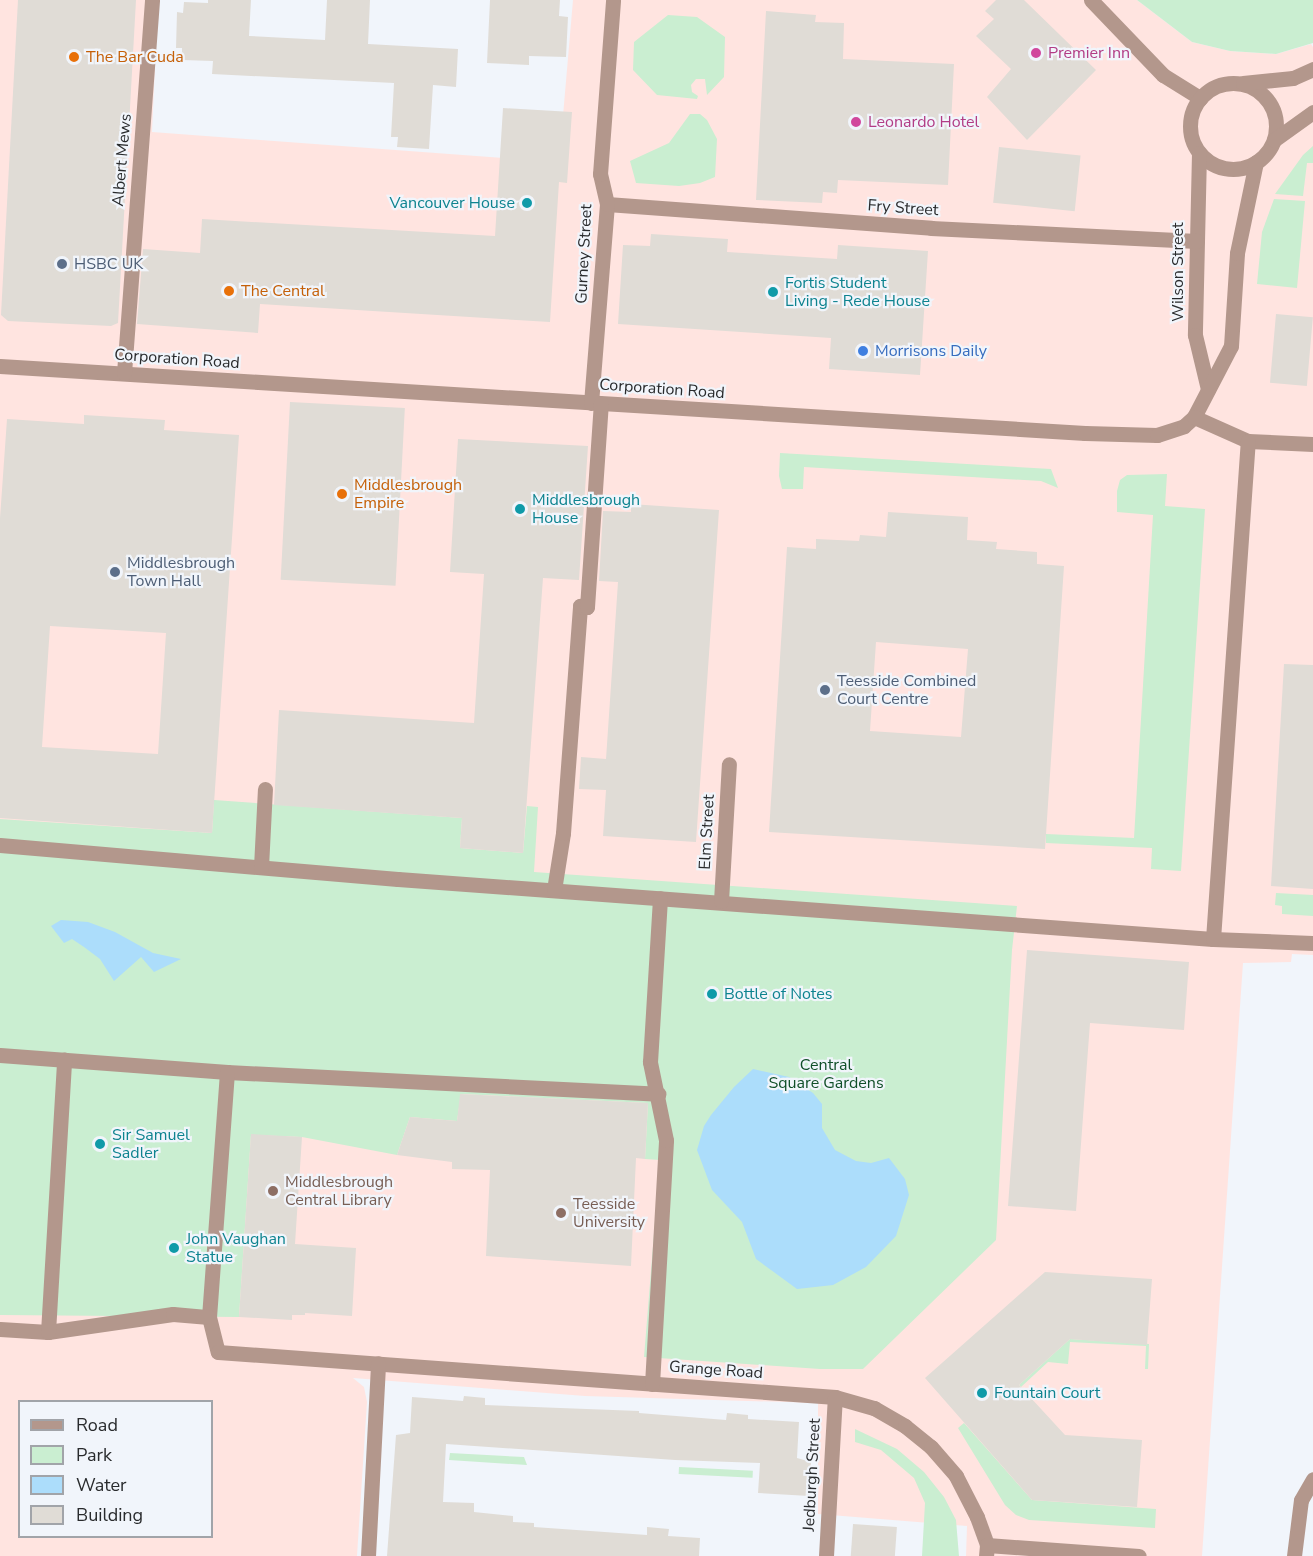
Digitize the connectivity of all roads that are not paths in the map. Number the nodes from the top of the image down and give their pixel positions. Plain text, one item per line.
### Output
1 (152, 0) edge
2 (613, 0) edge
3 (1091, 0) edge
4 (1313, 69) edge
5 (1240, 83) junction
6 (1200, 98) junction
7 (1313, 112) edge
8 (1274, 140) junction
9 (1199, 153) junction
10 (1256, 162) junction
11 (607, 204) junction
12 (1197, 241) junction
13 (0, 366) edge
14 (124, 374) junction
15 (1208, 389) junction
16 (596, 403) junction
17 (1194, 417) junction
18 (1248, 441) junction
19 (1313, 444) edge
20 (729, 765) dead end
21 (264, 789) dead end
22 (0, 844) edge
23 (261, 867) junction
24 (554, 890) junction
25 (660, 898) junction
26 (721, 902) junction
27 (1213, 939) junction
28 (1313, 944) edge
29 (0, 1055) edge
30 (64, 1059) junction
31 (227, 1072) junction
32 (658, 1094) junction
33 (209, 1317) junction
34 (0, 1329) edge
35 (48, 1332) junction
36 (378, 1363) junction
37 (652, 1383) junction
38 (835, 1397) junction
39 (1313, 1479) edge
40 (987, 1551) edge
41 (368, 1556) edge
42 (826, 1556) edge
43 (1139, 1556) edge
44 (1294, 1556) edge

1 - 14 street, Albert Mews
2 - 11 street, Gurney Street
3 - 6 street
4 - 5 street
5 - 6 street
5 - 8 street
6 - 9 street
7 - 8 street
8 - 10 street
9 - 10 street
9 - 12 street, Wilson Street
10 - 15 street
11 - 12 street, Fry Street
11 - 16 street, Gurney Street
12 - 15 street, Wilson Street
13 - 14 street, Corporation Road
14 - 16 street, Corporation Road
15 - 17 street
16 - 17 street, Corporation Road
16 - 24 street, Gurney Street
17 - 18 street
18 - 19 street
18 - 27 street
20 - 26 street, Elm Street
21 - 23 street
22 - 23 street
23 - 24 street
24 - 25 street
25 - 26 street
25 - 32 street
26 - 27 street
27 - 28 street
29 - 30 street
30 - 31 street
30 - 35 street
31 - 32 street
31 - 33 street
32 - 37 street
33 - 35 street
33 - 36 street, Grange Road
34 - 35 street
36 - 37 street, Grange Road
36 - 41 street
37 - 38 street, Grange Road
38 - 40 street, Grange Road
38 - 42 street, Jedburgh Street
39 - 44 street
40 - 43 street, Grange Road

